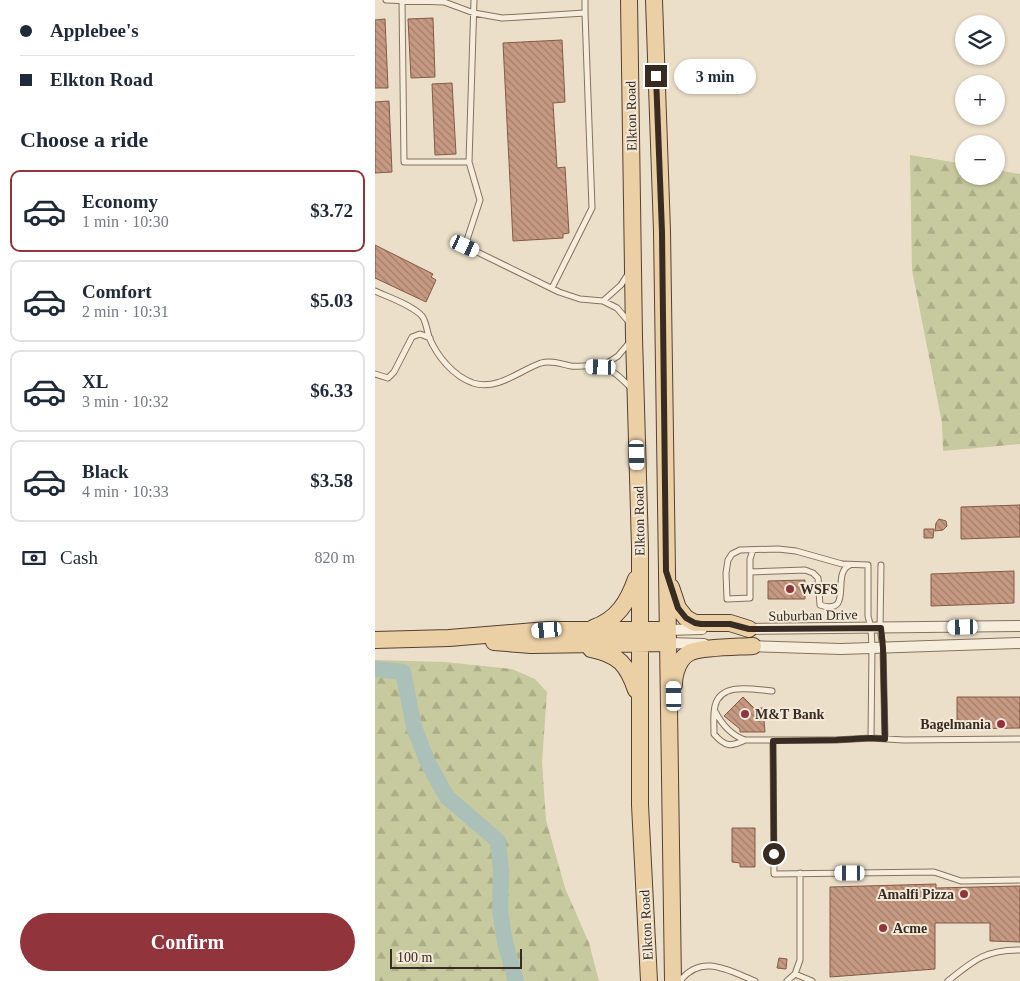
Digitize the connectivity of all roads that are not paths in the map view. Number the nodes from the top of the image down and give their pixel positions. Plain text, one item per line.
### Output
1 (386, 0) edge
2 (402, 0) edge
3 (474, 0) edge
4 (585, 0) edge
5 (629, 0) edge
6 (654, 0) edge
7 (585, 13) junction
8 (475, 14) junction
9 (469, 162) junction
10 (633, 267) junction
11 (552, 288) junction
12 (375, 291) edge
13 (603, 301) junction
14 (634, 332) junction
15 (430, 338) junction
16 (601, 367) junction
17 (375, 374) edge
18 (636, 393) junction
19 (753, 550) junction
20 (850, 564) junction
21 (881, 565) dead end
22 (640, 567) junction
23 (666, 571) junction
24 (750, 572) junction
25 (1020, 626) edge
26 (876, 628) junction
27 (588, 629) junction
28 (749, 629) junction
29 (640, 636) junction
30 (667, 636) junction
31 (449, 638) junction
32 (375, 640) edge
33 (1020, 643) edge
34 (559, 644) junction
35 (753, 646) junction
36 (872, 648) junction
37 (883, 648) junction
38 (772, 691) dead end
39 (639, 702) junction
40 (715, 711) junction
41 (871, 738) junction
42 (885, 739) junction
43 (745, 740) junction
44 (1020, 740) edge
45 (773, 741) junction
46 (669, 764) junction
47 (801, 874) junction
48 (1020, 880) edge
49 (1020, 950) edge
50 (795, 974) junction
51 (649, 981) edge
52 (673, 981) edge
53 (680, 981) edge
54 (755, 981) edge
55 (787, 981) edge
56 (812, 981) edge
57 (948, 981) edge

1 - 2 lane
2 - 8 lane
2 - 9 lane
3 - 8 lane
4 - 7 lane
5 - 10 main road, Elkton Road
6 - 23 main road, Elkton Road
7 - 8 lane
7 - 11 lane
8 - 9 lane
9 - 11 lane
10 - 13 lane
10 - 14 main road, Elkton Road
11 - 13 lane
12 - 15 lane
13 - 14 lane
14 - 16 lane
14 - 18 main road, Elkton Road
15 - 16 lane
15 - 17 lane
16 - 18 lane
18 - 22 main road, Elkton Road
19 - 20 lane
19 - 24 lane
19 - 24 lane
20 - 24 lane
20 - 26 lane
21 - 26 lane
22 - 27 main road
22 - 29 main road, Elkton Road
23 - 28 main road
23 - 30 main road, Elkton Road
25 - 26 street, Suburban Drive
26 - 28 street, Suburban Drive
26 - 36 lane
26 - 37 lane
27 - 29 main road
27 - 31 main road
28 - 30 street, Suburban Drive
29 - 30 main road
29 - 34 main road
29 - 39 main road, Elkton Road
30 - 35 street
30 - 46 main road, Elkton Road
31 - 32 main road
31 - 34 main road
33 - 37 street
34 - 39 main road
35 - 36 street
35 - 46 main road
36 - 37 street
36 - 41 lane
37 - 42 lane
38 - 40 lane
39 - 51 main road, Elkton Road
40 - 43 lane
40 - 43 lane
41 - 42 lane
41 - 45 lane
42 - 44 lane
43 - 45 lane
45 - 47 lane
46 - 52 main road, Elkton Road
47 - 48 lane
47 - 50 lane
49 - 57 lane
50 - 55 lane
50 - 56 lane
53 - 54 lane

